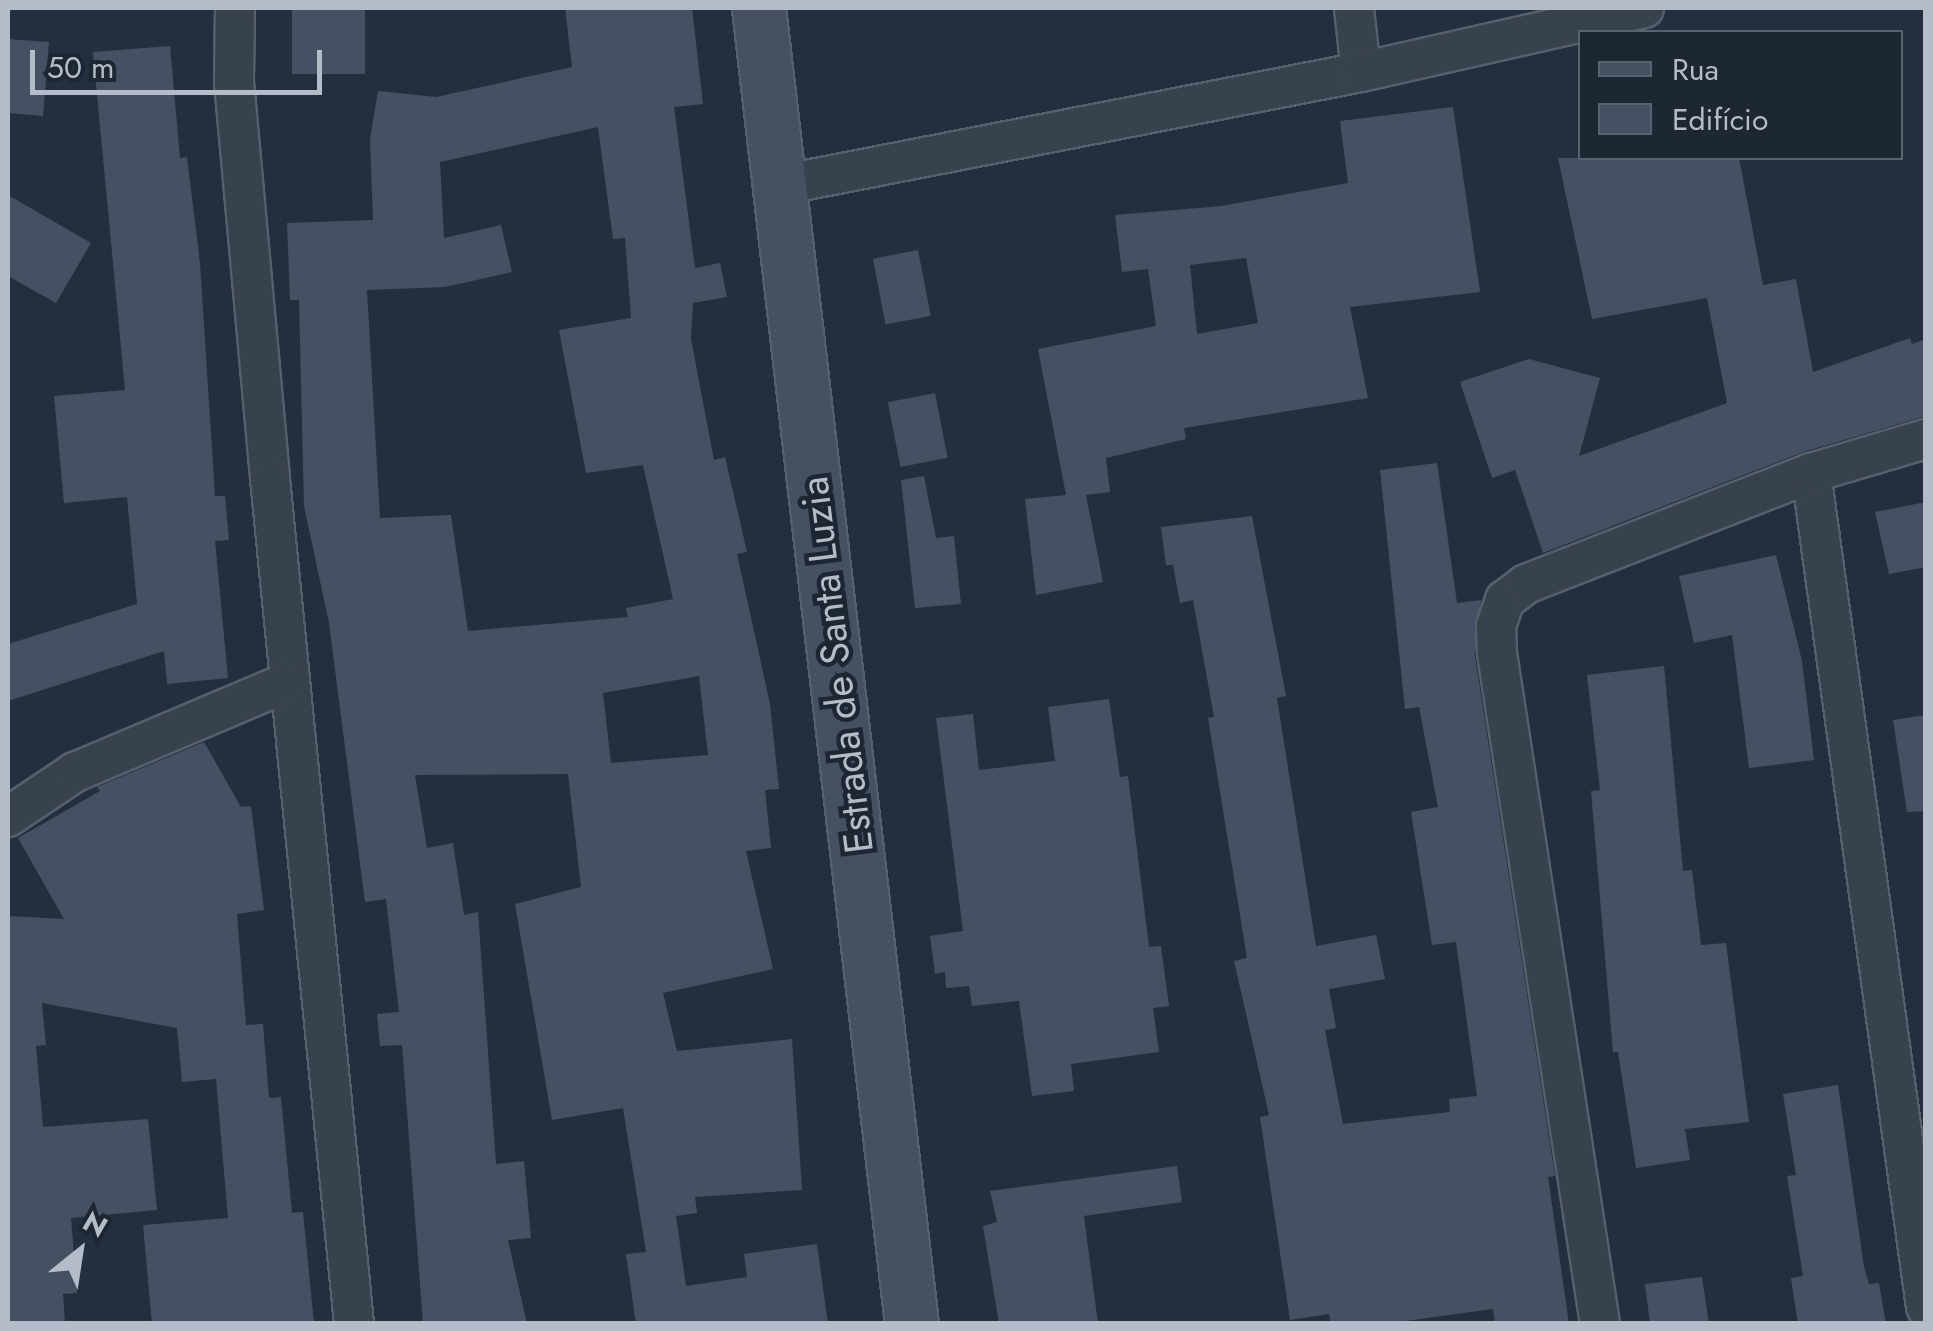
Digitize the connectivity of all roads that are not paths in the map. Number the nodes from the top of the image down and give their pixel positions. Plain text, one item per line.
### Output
1 (235, 8) edge
2 (759, 8) edge
3 (1354, 8) edge
4 (1644, 8) edge
5 (1362, 72) junction
6 (781, 185) junction
7 (1926, 439) edge
8 (1811, 473) junction
9 (290, 682) junction
10 (8, 817) edge
11 (1926, 1307) edge
12 (354, 1324) edge
13 (912, 1324) edge
14 (1600, 1324) edge

1 - 9 street
2 - 6 street, Estrada de Santa Luzia
3 - 5 street
4 - 5 street
5 - 6 street
6 - 13 street, Estrada de Santa Luzia
7 - 8 street
8 - 11 street
8 - 14 street
9 - 10 street
9 - 12 street

